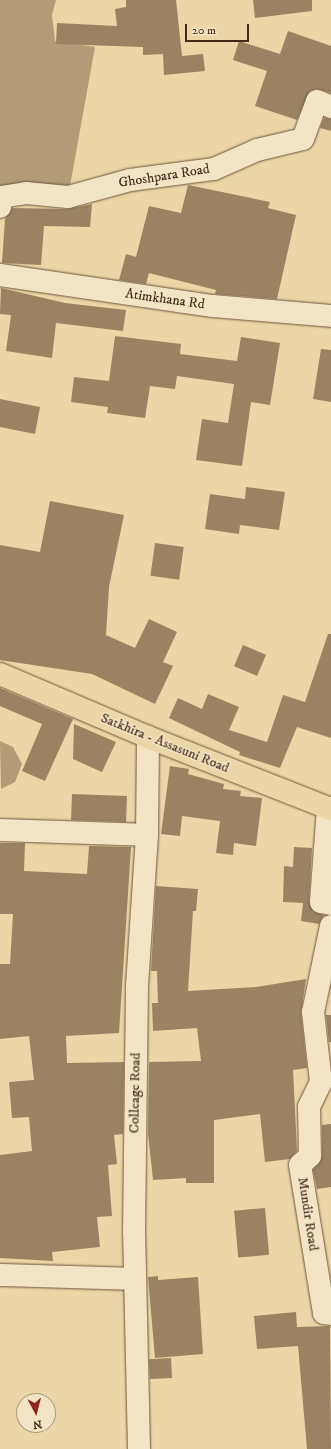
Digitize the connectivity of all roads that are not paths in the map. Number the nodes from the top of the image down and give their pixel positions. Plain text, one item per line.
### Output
1 (331, 107) edge
2 (0, 207) edge
3 (0, 275) edge
4 (331, 316) edge
5 (0, 674) edge
6 (148, 737) junction
7 (330, 808) edge
8 (0, 830) edge
9 (147, 835) junction
10 (331, 904) edge
11 (331, 926) edge
12 (0, 1275) edge
13 (135, 1279) junction
14 (331, 1314) edge
15 (139, 1449) edge

1 - 2 street, Ghoshpara Road
3 - 4 street, Atimkhana Rd
5 - 6 main road, Satkhira - Assasuni Road
6 - 7 main road, Satkhira - Assasuni Road
6 - 9 street, Colleage Road
7 - 10 street
8 - 9 street
9 - 13 street, Colleage Road
11 - 14 street, Mundir Road
12 - 13 street
13 - 15 street, Colleage Road

